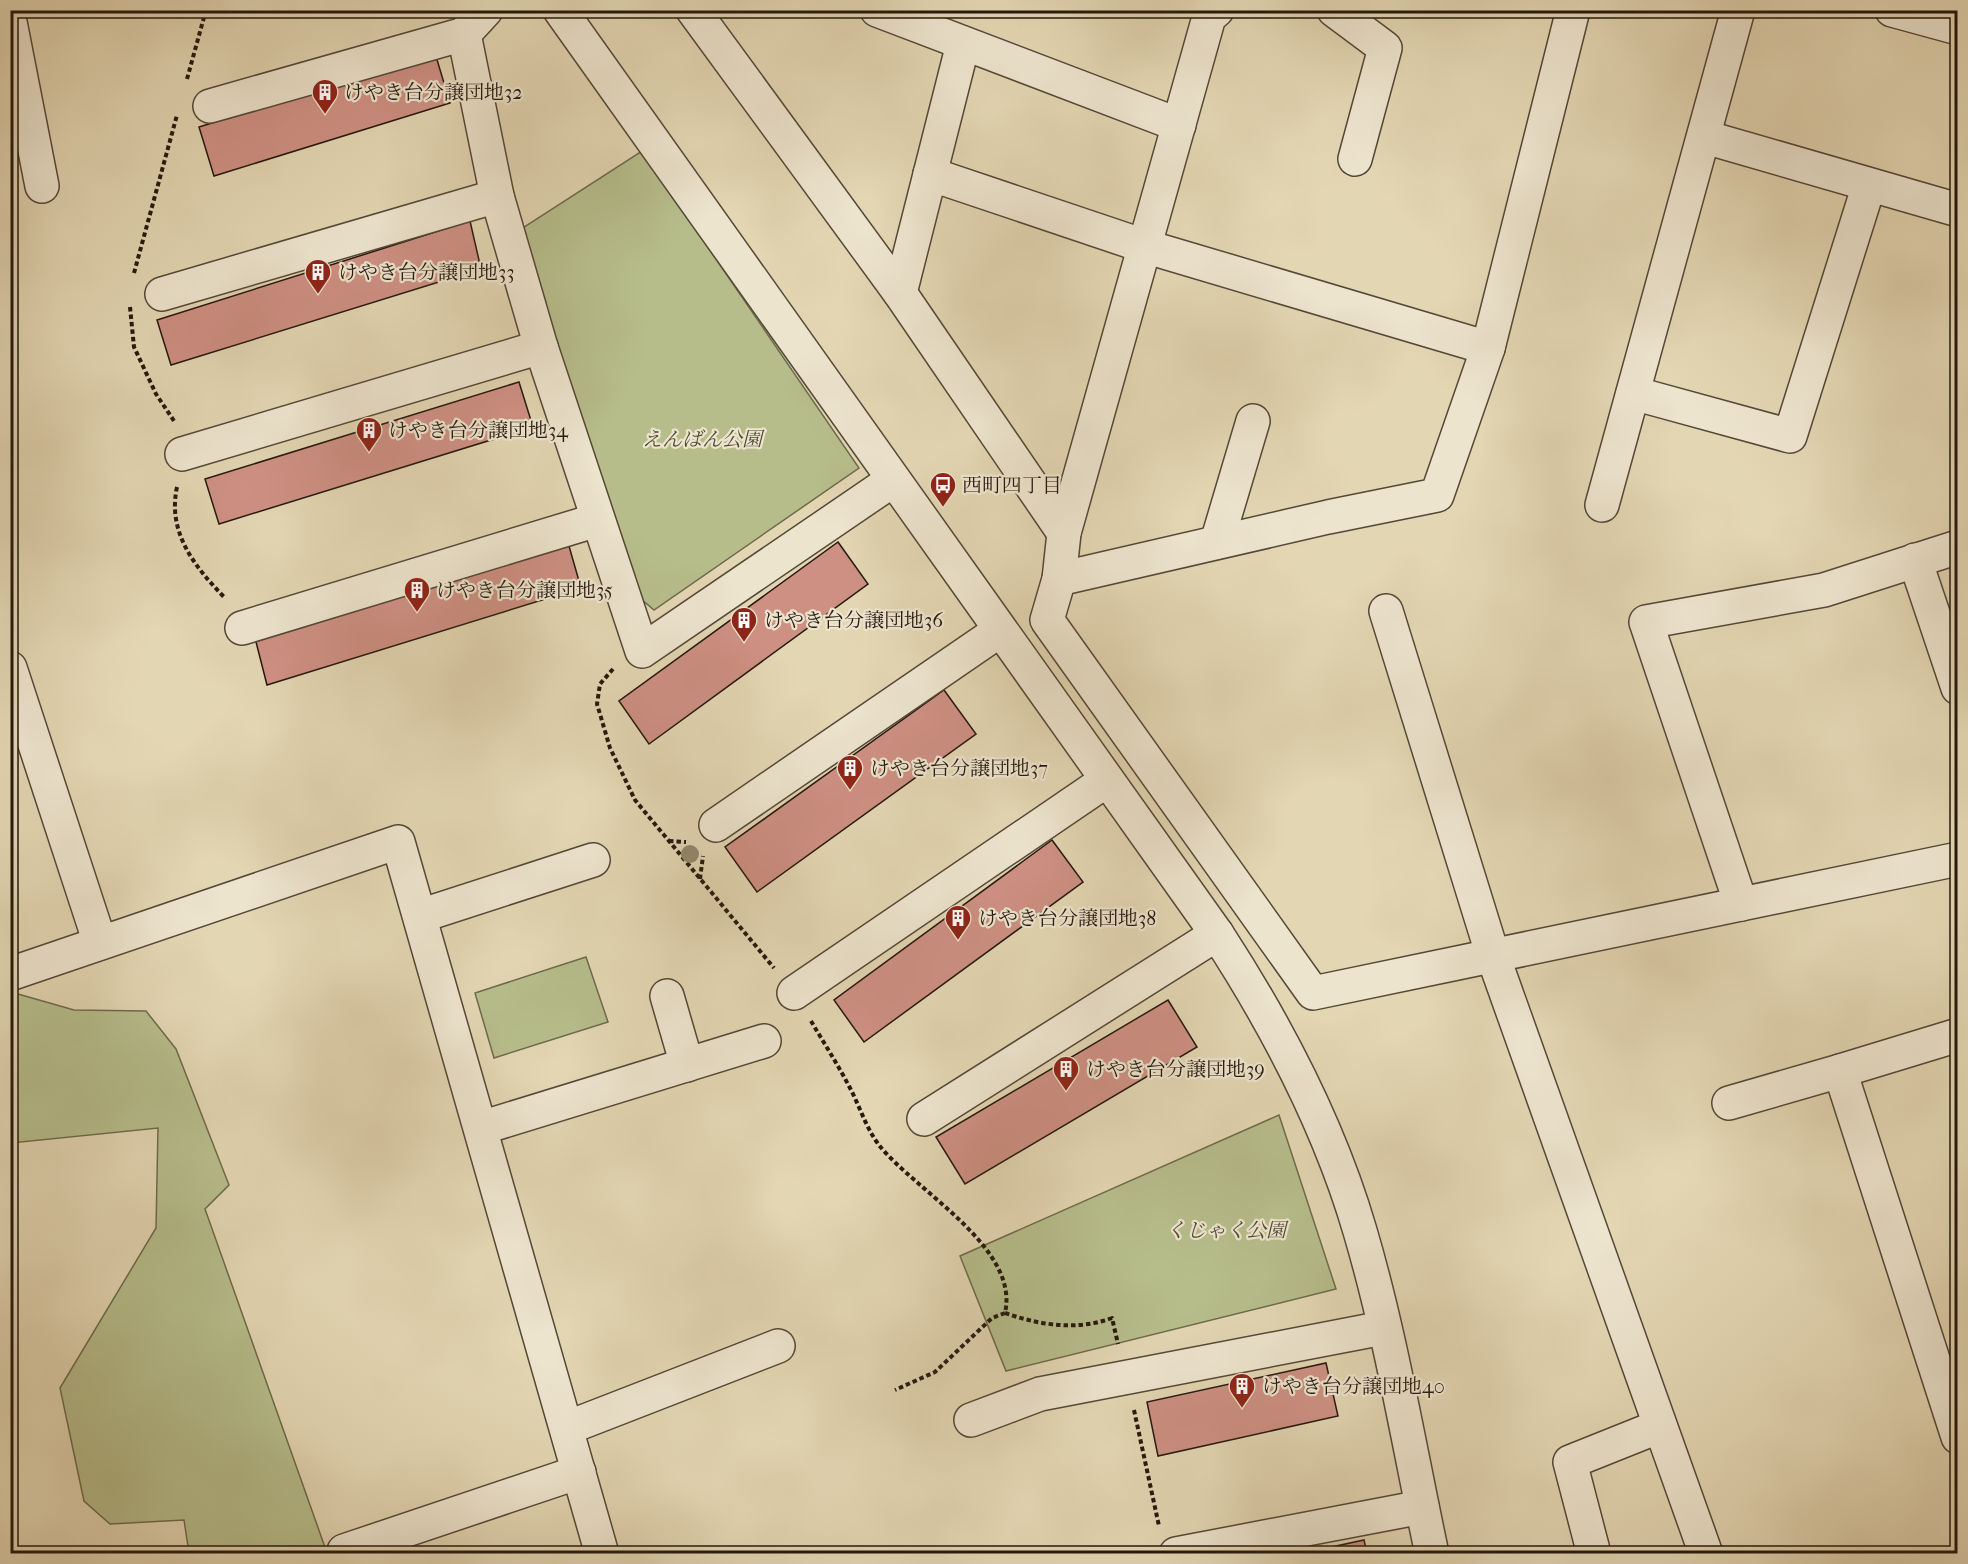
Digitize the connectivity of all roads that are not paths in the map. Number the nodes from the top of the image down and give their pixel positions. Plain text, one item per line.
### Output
1 (560, 10) edge
2 (693, 10) edge
3 (877, 10) edge
4 (1217, 10) edge
5 (1334, 10) edge
6 (1573, 10) edge
7 (1738, 10) edge
8 (1892, 10) edge
9 (10, 22) edge
10 (475, 22) edge
11 (1958, 28) edge
12 (963, 44) junction
13 (210, 106) dead end
14 (1179, 125) junction
15 (1705, 137) junction
16 (1355, 159) dead end
17 (930, 174) junction
18 (1869, 185) junction
19 (42, 186) dead end
20 (497, 195) junction
21 (1958, 210) edge
22 (1144, 246) junction
23 (900, 293) junction
24 (162, 294) dead end
25 (541, 347) junction
26 (1488, 348) junction
27 (1633, 393) junction
28 (1253, 421) dead end
29 (182, 454) dead end
30 (893, 480) junction
31 (1602, 505) dead end
32 (597, 520) junction
33 (1064, 533) junction
34 (1217, 542) junction
35 (1958, 547) edge
36 (1916, 560) junction
37 (1059, 579) junction
38 (1386, 611) dead end
39 (242, 628) dead end
40 (999, 631) junction
41 (10, 668) edge
42 (1958, 688) edge
43 (1107, 780) junction
44 (716, 825) dead end
45 (1958, 859) edge
46 (594, 860) dead end
47 (1741, 904) junction
48 (420, 916) junction
49 (1271, 935) junction
50 (100, 943) junction
51 (1225, 947) junction
52 (1493, 956) junction
53 (10, 974) edge
54 (794, 993) road end
55 (667, 996) dead end
56 (1955, 1036) dead end
57 (764, 1041) dead end
58 (687, 1065) junction
59 (1840, 1071) junction
60 (1729, 1103) dead end
61 (924, 1119) dead end
62 (481, 1128) junction
63 (1383, 1328) junction
64 (778, 1346) dead end
65 (971, 1420) dead end
66 (1660, 1426) junction
67 (567, 1428) junction
68 (1958, 1437) edge
69 (579, 1472) junction
70 (1422, 1506) junction
71 (408, 1542) edge
72 (1168, 1543) edge
73 (344, 1551) dead end
74 (603, 1554) edge
75 (1432, 1554) edge
76 (1594, 1554) edge
77 (1706, 1554) edge

1 - 30 street
2 - 23 street
3 - 12 street
4 - 14 street
5 - 16 street
6 - 26 street
7 - 15 street
8 - 11 street
9 - 19 street
10 - 13 street
10 - 20 street
12 - 14 street
12 - 17 street
14 - 22 street
15 - 18 street
15 - 27 street
17 - 22 street
17 - 23 street
18 - 21 street
18 - 27 street
20 - 24 street
20 - 25 street
22 - 26 street
22 - 33 street
23 - 33 street
25 - 29 street
25 - 32 street
26 - 34 street
27 - 31 street
28 - 34 street
30 - 32 street
30 - 40 street
32 - 39 street
33 - 37 street
34 - 37 street
35 - 36 street
36 - 42 street
36 - 47 street
37 - 49 street
38 - 52 street
40 - 43 street
40 - 44 street
41 - 50 street
43 - 51 street
43 - 54 street
45 - 47 street
46 - 48 street
47 - 52 street
48 - 50 street
48 - 62 street
49 - 51 street
49 - 52 street
50 - 53 street
51 - 61 street
51 - 63 street
52 - 66 street
55 - 58 street
56 - 59 street
57 - 58 street
58 - 62 street
59 - 60 street
59 - 68 street
62 - 67 street
63 - 65 street
63 - 70 street
64 - 67 street
66 - 76 street
66 - 77 street
67 - 69 street
69 - 71 street
69 - 74 street
70 - 72 street
70 - 75 street
71 - 73 street

